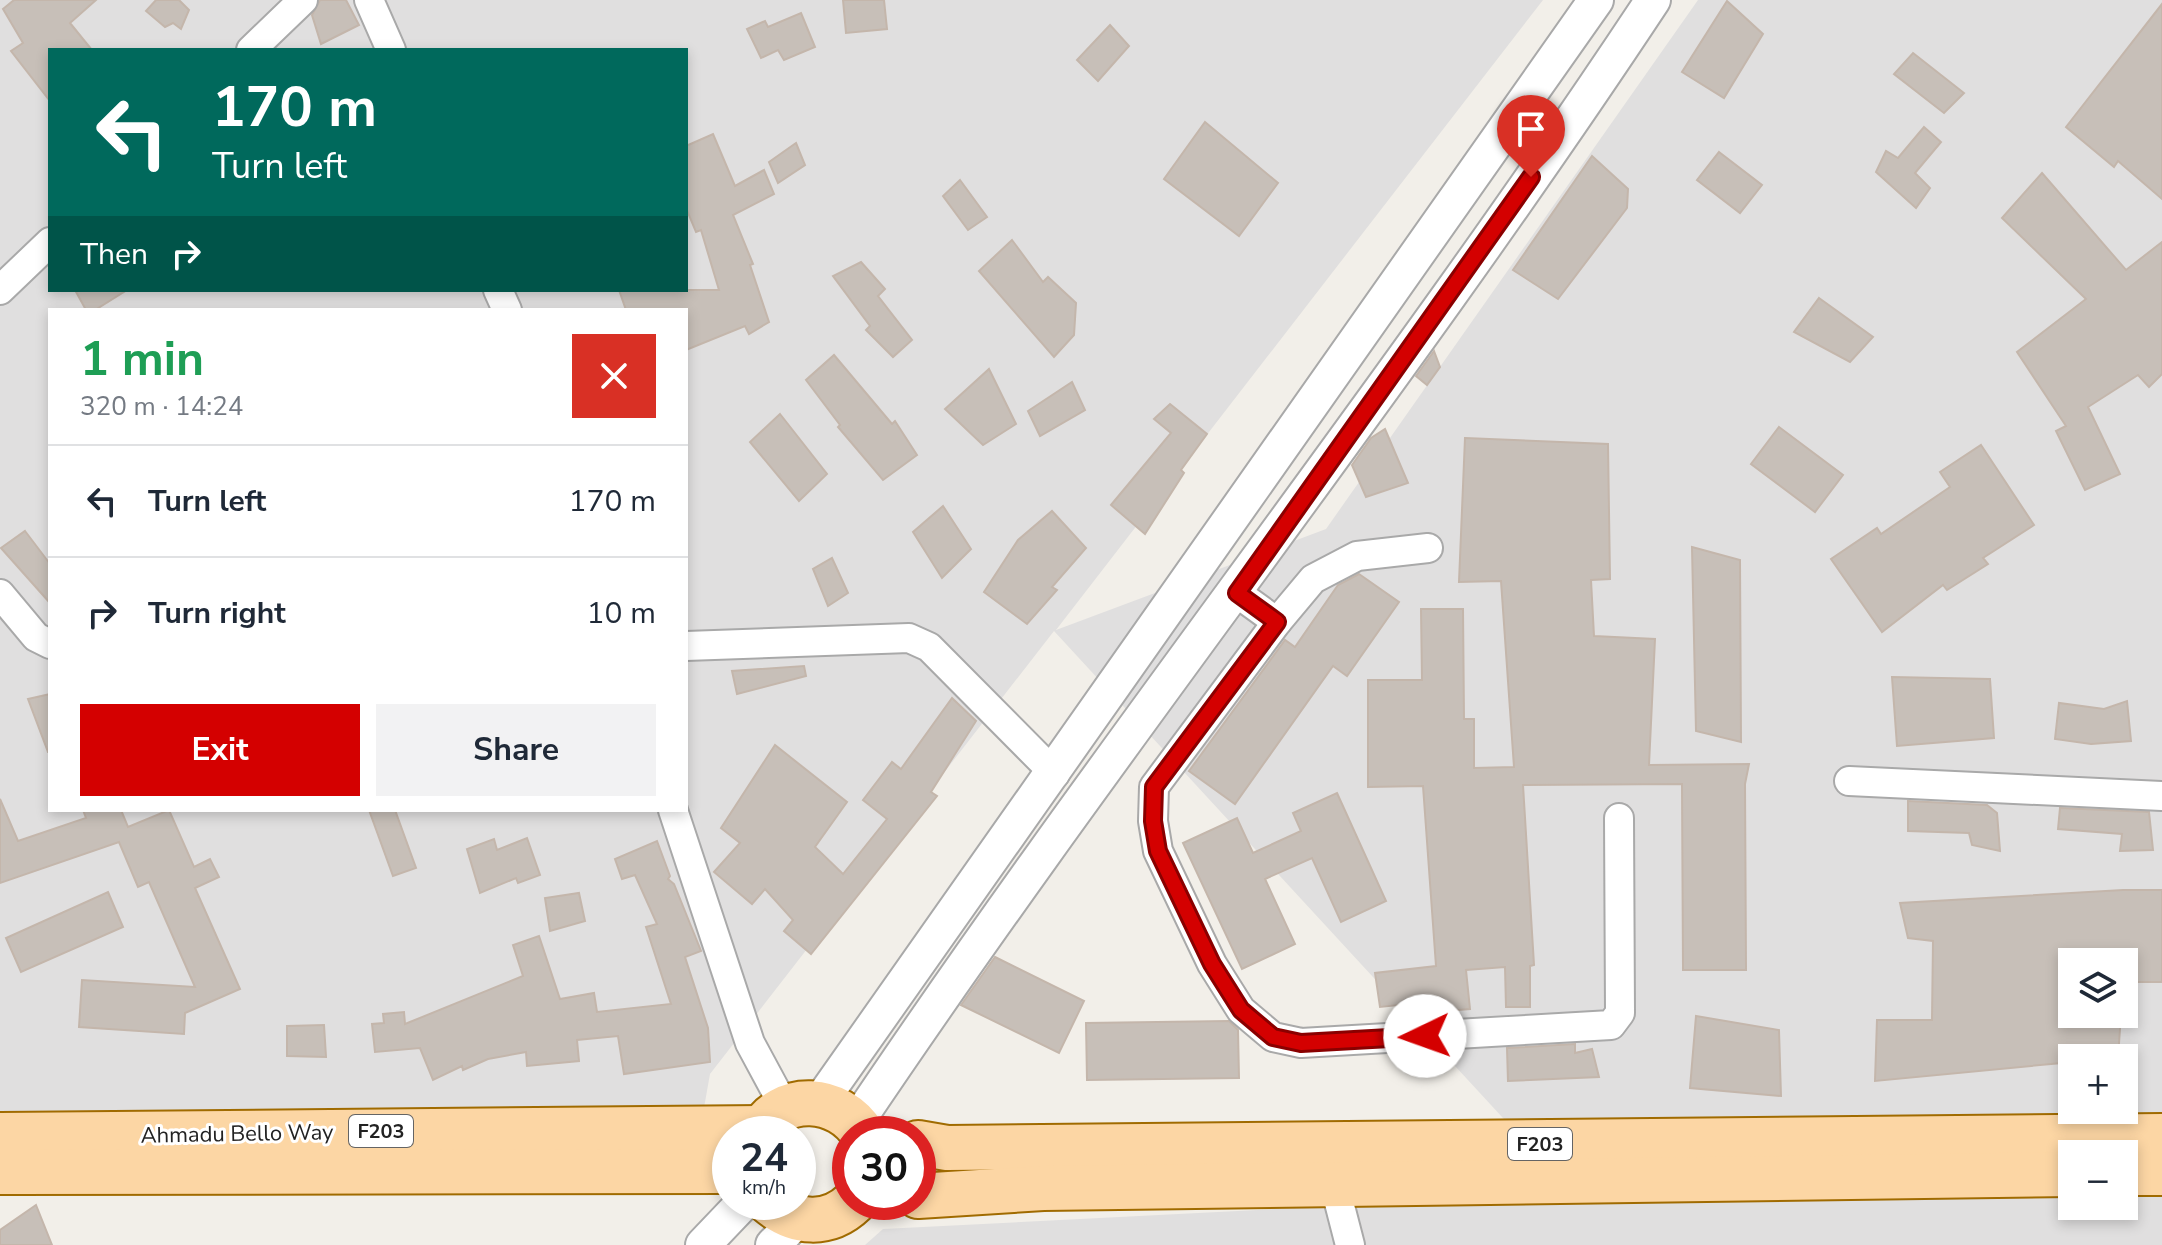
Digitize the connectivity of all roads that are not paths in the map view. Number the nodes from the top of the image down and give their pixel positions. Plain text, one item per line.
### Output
1 (303, 0) edge
2 (369, 0) edge
3 (1596, 0) edge
4 (1653, 0) edge
5 (253, 48) edge
6 (390, 48) edge
7 (48, 244) edge
8 (0, 290) edge
9 (1428, 548) dead end
10 (1200, 564) junction
11 (1237, 593) junction
12 (0, 594) edge
13 (1277, 622) junction
14 (48, 643) edge
15 (688, 646) edge
16 (1055, 774) junction
17 (1849, 781) dead end
18 (2162, 796) edge
19 (674, 812) edge
20 (1619, 818) dead end
21 (822, 1124) edge
22 (0, 1135) edge
23 (2162, 1136) edge
24 (936, 1145) edge
25 (712, 1171) edge
26 (0, 1172) edge
27 (2138, 1173) edge
28 (2162, 1173) edge
29 (2058, 1174) edge
30 (1334, 1183) junction
31 (936, 1195) edge
32 (832, 1217) edge
33 (727, 1220) edge
34 (780, 1222) edge
35 (703, 1245) edge
36 (1350, 1245) edge

1 - 5 street
2 - 6 street
3 - 10 street
4 - 11 street
7 - 8 street
9 - 13 street
10 - 11 street
10 - 16 street
11 - 13 street
11 - 21 street
12 - 14 street
13 - 20 street
15 - 16 street
16 - 21 street
17 - 18 street
19 - 21 street
21 - 22 main road, Ahmadu Bello Way / F203
23 - 24 main road, F203
25 - 26 main road, F203
27 - 28 main road
29 - 30 main road, F203
30 - 31 main road, F203
30 - 36 street
32 - 34 main road
33 - 35 street

